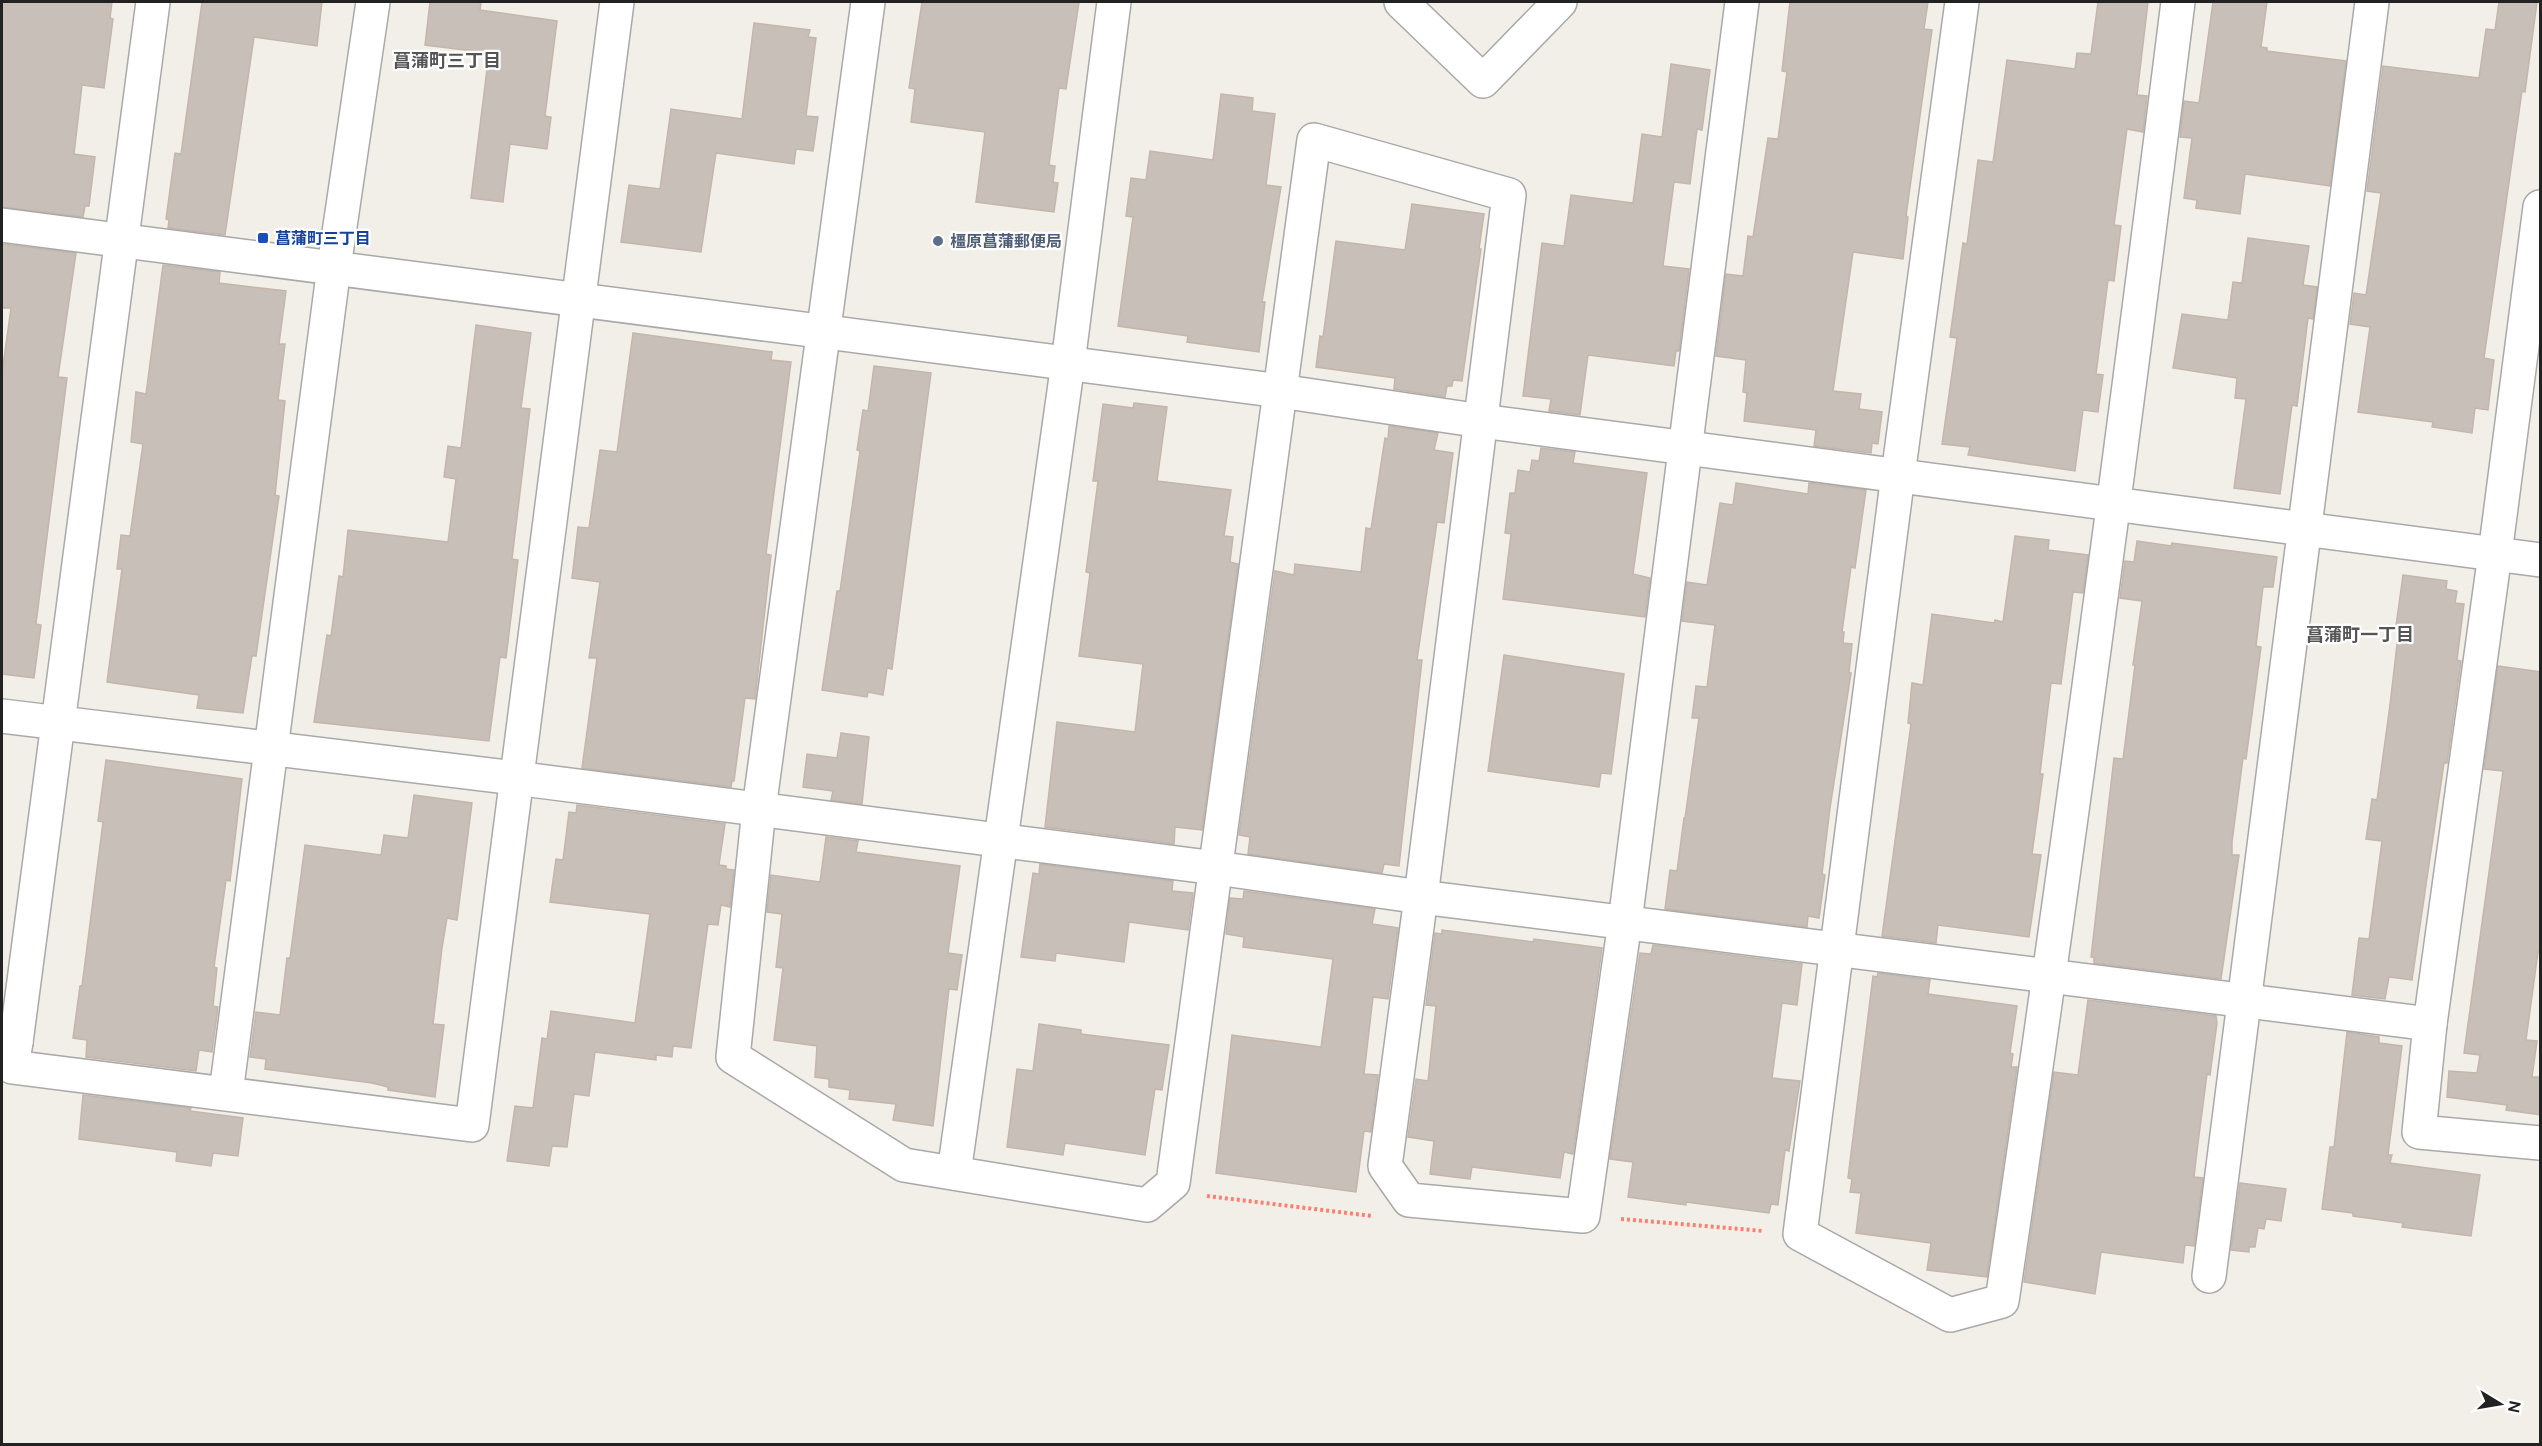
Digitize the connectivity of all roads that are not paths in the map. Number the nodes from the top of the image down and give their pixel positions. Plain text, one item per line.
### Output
1 (153, 2) edge
2 (373, 2) edge
3 (617, 2) edge
4 (868, 2) edge
5 (1114, 2) edge
6 (1401, 2) edge
7 (1560, 2) edge
8 (1742, 2) edge
9 (1962, 2) edge
10 (2178, 2) edge
11 (2372, 2) edge
12 (2541, 207) edge
13 (2, 225) edge
14 (121, 240) junction
15 (334, 267) junction
16 (579, 299) junction
17 (822, 332) junction
18 (1068, 363) junction
19 (1280, 391) junction
20 (1481, 421) junction
21 (1685, 447) junction
22 (1898, 475) junction
23 (2115, 503) junction
24 (2306, 528) junction
25 (2495, 554) junction
26 (2541, 560) edge
27 (2, 716) edge
28 (58, 723) junction
29 (272, 748) junction
30 (515, 778) junction
31 (759, 809) junction
32 (1002, 840) junction
33 (1216, 868) junction
34 (1421, 897) junction
35 (1625, 922) junction
36 (1837, 948) junction
37 (2050, 975) junction
38 (2244, 1001) junction
39 (2430, 1024) junction
40 (9, 1041) edge
41 (226, 1093) junction
42 (2541, 1143) edge
43 (954, 1173) junction
44 (2209, 1276) dead end

1 - 14 street
2 - 15 street
3 - 16 street
4 - 17 street
5 - 18 street
6 - 7 street
8 - 21 street
9 - 22 street
10 - 23 street
11 - 24 street
12 - 25 street
13 - 14 street
14 - 15 street
14 - 28 street
15 - 16 street
15 - 29 street
16 - 17 street
16 - 30 street
17 - 18 street
17 - 31 street
18 - 19 street
18 - 32 street
19 - 20 street
19 - 20 street
19 - 33 street
20 - 21 street
20 - 34 street
21 - 22 street
21 - 35 street
22 - 23 street
22 - 36 street
23 - 24 street
23 - 37 street
24 - 25 street
24 - 38 street
25 - 26 street
25 - 39 street
27 - 28 street
28 - 29 street
28 - 40 street
29 - 30 street
29 - 41 street
30 - 31 street
30 - 41 street
31 - 32 street
31 - 43 street
32 - 33 street
32 - 43 street
33 - 34 street
33 - 43 street
34 - 35 street
34 - 35 street
35 - 36 street
36 - 37 street
36 - 37 street
37 - 38 street
38 - 39 street
38 - 44 street
39 - 42 street
40 - 41 street

